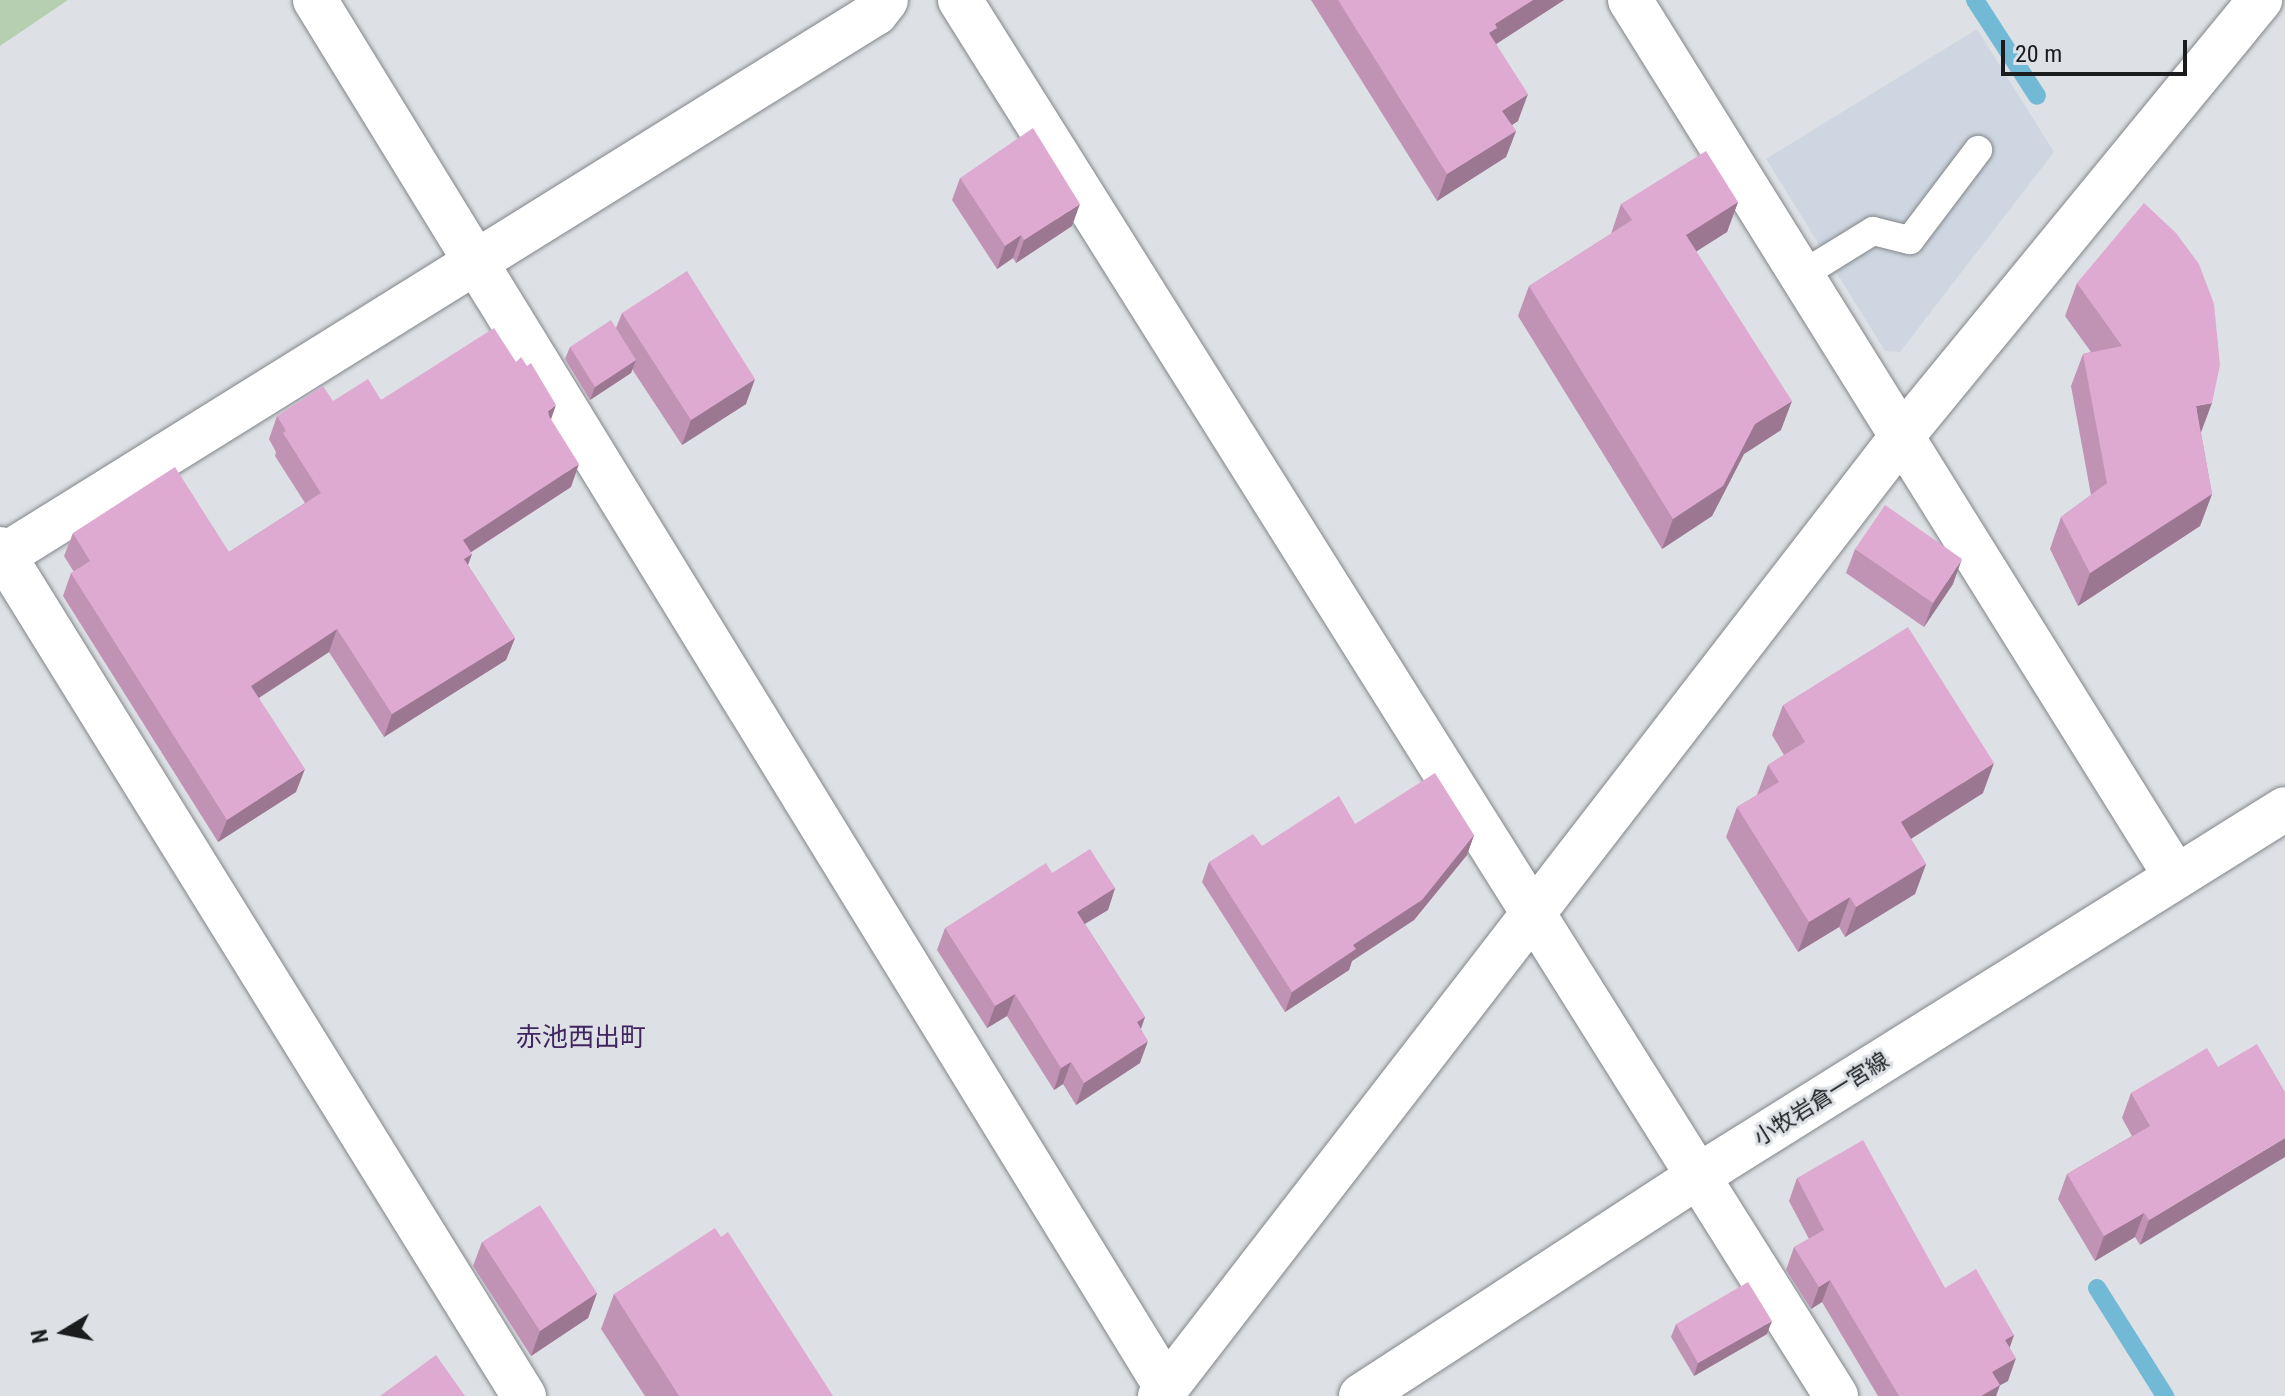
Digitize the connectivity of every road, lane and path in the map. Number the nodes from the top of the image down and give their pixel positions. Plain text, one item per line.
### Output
1 (315, 0) edge
2 (886, 0) edge
3 (960, 0) edge
4 (2260, 0) edge
5 (1638, 3) edge
6 (1978, 150) dead end
7 (476, 262) junction
8 (1800, 276) junction
9 (1903, 435) junction
10 (1, 554) edge
11 (2285, 809) edge
12 (2176, 877) junction
13 (1533, 912) junction
14 (1698, 1176) junction
15 (1163, 1391) edge
16 (524, 1396) edge
17 (1361, 1396) edge
18 (1836, 1396) edge

1 - 7 street
2 - 7 street
3 - 13 street
4 - 9 street
5 - 8 street
6 - 8 lane
7 - 10 street
7 - 15 street
8 - 9 street
9 - 12 street
9 - 13 street
10 - 16 street
11 - 12 street, 小牧岩倉一宮線
12 - 14 street, 小牧岩倉一宮線
13 - 14 street
13 - 15 street
14 - 17 street, 小牧岩倉一宮線
14 - 18 street

